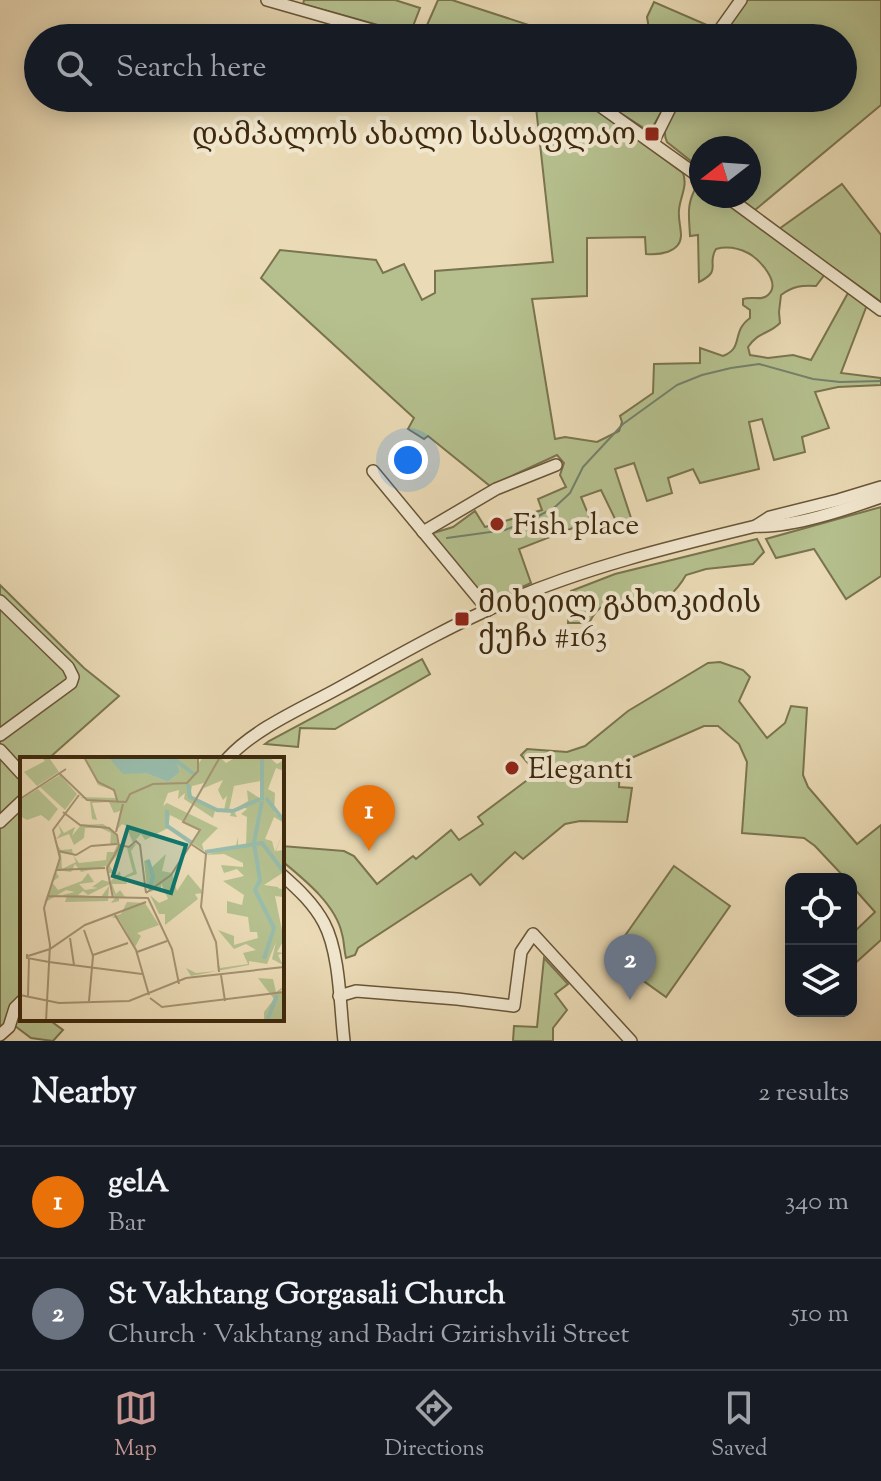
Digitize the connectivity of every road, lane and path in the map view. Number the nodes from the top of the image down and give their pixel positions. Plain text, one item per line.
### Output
1 (267, 0) edge
2 (741, 0) edge
3 (351, 24) edge
4 (724, 24) edge
5 (609, 112) edge
6 (668, 112) edge
7 (653, 142) junction
8 (689, 169) edge
9 (742, 208) edge
10 (881, 310) edge
11 (556, 465) dead end
12 (373, 471) dead end
13 (881, 487) edge
14 (881, 497) edge
15 (756, 526) junction
16 (423, 532) junction
17 (0, 601) edge
18 (488, 610) junction
19 (0, 735) edge
20 (0, 750) edge
21 (229, 757) edge
22 (20, 772) edge
23 (20, 803) edge
24 (0, 822) edge
25 (284, 877) edge
26 (339, 996) junction
27 (20, 1003) edge
28 (0, 1035) edge
29 (344, 1041) edge
30 (631, 1041) edge

1 - 3 street
2 - 4 street
5 - 7 street
6 - 7 street
7 - 8 street
9 - 10 street
11 - 16 street
12 - 16 street
13 - 15 street
14 - 15 street
15 - 18 street
16 - 18 street
17 - 19 street
18 - 21 street
20 - 22 street
23 - 24 street
25 - 26 street
26 - 29 street
26 - 30 street
27 - 28 street

